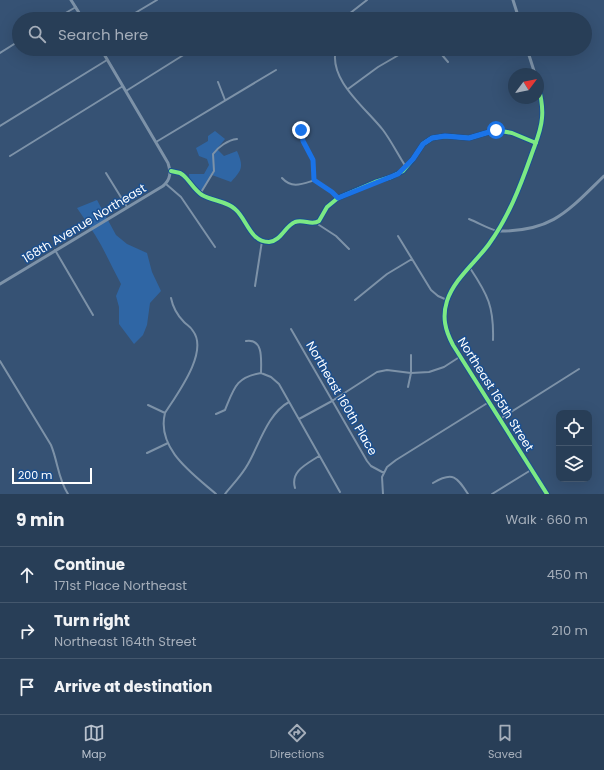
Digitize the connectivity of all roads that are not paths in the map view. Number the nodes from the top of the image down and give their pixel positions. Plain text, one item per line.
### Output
1 (71, 0) edge
2 (157, 0) edge
3 (367, 0) edge
4 (513, 0) edge
5 (76, 7) junction
6 (67, 12) edge
7 (79, 12) edge
8 (137, 12) edge
9 (352, 12) edge
10 (517, 12) edge
11 (12, 45) edge
12 (0, 53) edge
13 (105, 56) edge
14 (183, 56) edge
15 (335, 56) edge
16 (397, 56) edge
17 (443, 56) edge
18 (530, 56) edge
19 (107, 60) junction
20 (448, 62) dead end
21 (533, 68) edge
22 (276, 70) dead end
23 (218, 82) dead end
24 (123, 86) junction
25 (348, 89) junction
26 (126, 91) junction
27 (225, 100) junction
28 (541, 104) edge
29 (0, 126) edge
30 (301, 130) dead end
31 (237, 139) dead end
32 (156, 142) junction
33 (536, 143) junction
34 (10, 156) dead end
35 (406, 167) junction
36 (171, 171) junction
37 (106, 173) dead end
38 (604, 176) edge
39 (282, 178) dead end
40 (314, 180) junction
41 (166, 184) junction
42 (200, 194) junction
43 (338, 198) junction
44 (127, 207) junction
45 (469, 220) dead end
46 (316, 223) junction
47 (498, 232) junction
48 (398, 236) dead end
49 (262, 241) junction
50 (215, 247) dead end
51 (349, 249) dead end
52 (55, 250) junction
53 (412, 259) junction
54 (470, 268) junction
55 (0, 284) edge
56 (255, 286) dead end
57 (171, 298) dead end
58 (355, 300) dead end
59 (447, 300) junction
60 (93, 315) dead end
61 (291, 329) dead end
62 (493, 340) dead end
63 (246, 341) dead end
64 (411, 355) dead end
65 (460, 356) junction
66 (0, 361) edge
67 (579, 369) dead end
68 (261, 373) junction
69 (411, 373) junction
70 (408, 387) dead end
71 (332, 401) junction
72 (289, 402) junction
73 (489, 402) junction
74 (148, 405) dead end
75 (166, 413) junction
76 (216, 414) dead end
77 (299, 419) junction
78 (500, 419) junction
79 (168, 443) junction
80 (147, 453) dead end
81 (319, 456) junction
82 (531, 470) junction
83 (384, 473) junction
84 (433, 483) dead end
85 (295, 488) dead end
86 (340, 492) dead end
87 (68, 494) edge
88 (216, 494) edge
89 (225, 494) edge
90 (383, 494) edge
91 (468, 494) edge
92 (492, 494) edge
93 (547, 494) edge

1 - 5 street
2 - 8 street
3 - 9 street
4 - 10 street
5 - 6 street
5 - 7 street
11 - 12 street
13 - 19 street
14 - 26 street
15 - 25 street
16 - 25 street
17 - 20 street
18 - 21 street
19 - 24 street
19 - 29 street
22 - 27 street
23 - 27 street
24 - 26 street
24 - 34 street
25 - 35 street
26 - 32 street
27 - 32 street
28 - 33 street
30 - 40 street
31 - 42 street
32 - 36 street
33 - 35 street
33 - 47 street
35 - 43 street
36 - 41 street
36 - 42 street
37 - 44 street
38 - 47 street
39 - 40 street
40 - 43 street
41 - 44 street, 168th Avenue Northeast
41 - 50 street
42 - 49 street
43 - 46 street
44 - 52 street, 168th Avenue Northeast
45 - 47 street
46 - 49 street
46 - 51 street
47 - 54 street
48 - 53 street
49 - 56 street
52 - 55 street, 168th Avenue Northeast
52 - 60 street
53 - 58 street
53 - 59 street
54 - 59 street
54 - 62 street
57 - 75 street
59 - 65 street, Northeast 165th Street
61 - 71 street, Northeast 160th Place
63 - 68 street
64 - 69 street
65 - 69 street
65 - 73 street, Northeast 165th Street
66 - 87 street
67 - 78 street
68 - 72 street
68 - 76 street
69 - 70 street
69 - 71 street
71 - 77 street
71 - 83 street, Northeast 160th Place
72 - 77 street
72 - 89 street
73 - 78 street, Northeast 165th Street
73 - 83 street
74 - 75 street
75 - 79 street
77 - 81 street
78 - 82 street, Northeast 165th Street
79 - 80 street
79 - 88 street
81 - 85 street
81 - 86 street
82 - 92 street
82 - 93 street, Northeast 165th Street
83 - 90 street
84 - 91 street

